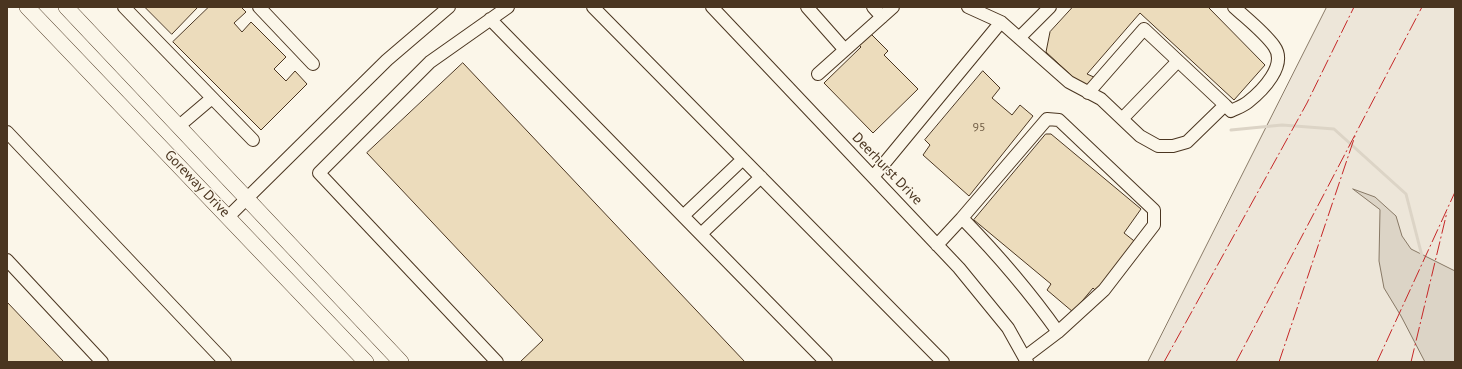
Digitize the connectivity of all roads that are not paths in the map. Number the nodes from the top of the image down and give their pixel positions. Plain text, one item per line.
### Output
1 (27, 7) edge
2 (66, 7) edge
3 (124, 7) edge
4 (259, 7) edge
5 (449, 7) edge
6 (508, 7) edge
7 (594, 7) edge
8 (712, 7) edge
9 (807, 7) edge
10 (873, 7) edge
11 (893, 7) edge
12 (968, 7) edge
13 (1050, 7) edge
14 (1234, 7) edge
15 (984, 10) edge
16 (882, 17) junction
17 (490, 19) junction
18 (1001, 22) junction
19 (1019, 38) junction
20 (845, 50) junction
21 (1178, 61) junction
22 (313, 64) dead end
23 (818, 74) dead end
24 (1088, 93) junction
25 (212, 98) junction
26 (1225, 105) junction
27 (1122, 119) junction
28 (179, 126) junction
29 (7, 132) edge
30 (252, 140) dead end
31 (743, 159) junction
32 (761, 177) junction
33 (873, 177) junction
34 (246, 198) junction
35 (683, 216) junction
36 (228, 217) junction
37 (962, 218) junction
38 (701, 234) junction
39 (937, 245) junction
40 (7, 260) edge
41 (1058, 332) junction
42 (1026, 360) edge
43 (102, 362) edge
44 (225, 362) edge
45 (366, 362) edge
46 (401, 362) edge
47 (497, 362) edge
48 (826, 362) edge
49 (943, 362) edge

1 - 36 main road, Goreway Drive
2 - 28 main road, Goreway Drive
3 - 25 street
4 - 22 street
5 - 34 street
6 - 17 street
7 - 31 street
8 - 33 street, Deerhurst Drive
9 - 20 street
10 - 16 street
11 - 16 street
12 - 15 street
13 - 19 street
14 - 26 street
15 - 18 street
16 - 20 street
17 - 35 street
17 - 47 street
18 - 19 street
18 - 33 street
19 - 24 street
20 - 23 street
21 - 24 street
21 - 26 street
21 - 27 street
24 - 27 street
25 - 28 street
25 - 30 street
26 - 27 street
28 - 34 main road, Goreway Drive
29 - 44 street
31 - 32 street
31 - 35 street
32 - 38 street
32 - 49 street
33 - 39 street, Deerhurst Drive
34 - 36 street
34 - 46 main road, Goreway Drive
35 - 38 street
36 - 45 main road, Goreway Drive
37 - 39 street
37 - 41 street
37 - 41 street
38 - 48 street
39 - 42 street, Deerhurst Drive
40 - 43 street
41 - 42 street

